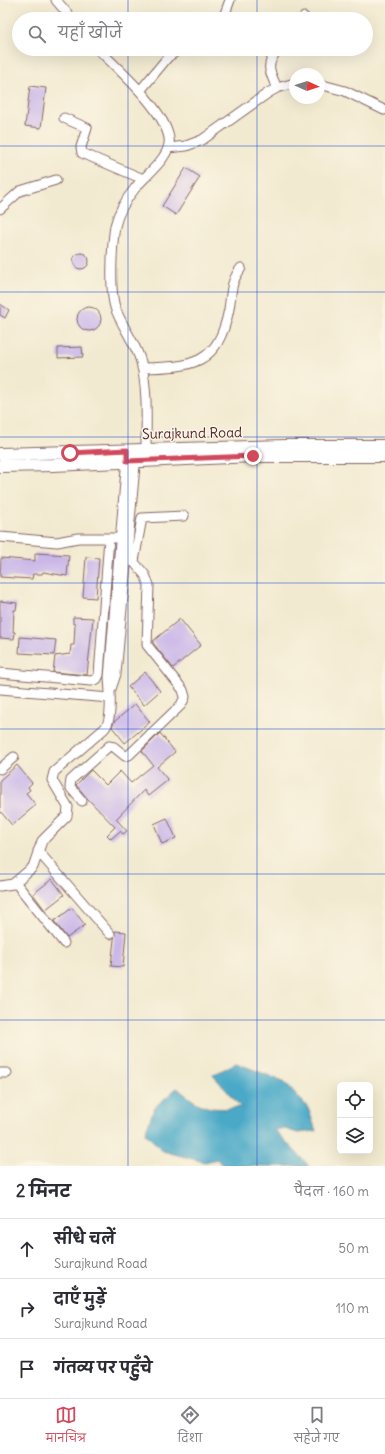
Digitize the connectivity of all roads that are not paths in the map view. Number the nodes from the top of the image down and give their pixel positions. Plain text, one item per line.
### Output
1 (56, 0) edge
2 (230, 0) edge
3 (66, 12) edge
4 (226, 12) edge
5 (105, 56) edge
6 (170, 56) edge
7 (274, 56) edge
8 (289, 85) edge
9 (325, 86) edge
10 (277, 88) junction
11 (140, 91) junction
12 (384, 110) edge
13 (64, 118) dead end
14 (168, 148) junction
15 (143, 179) junction
16 (56, 180) dead end
17 (0, 209) edge
18 (241, 268) dead end
19 (142, 368) junction
20 (385, 446) edge
21 (0, 454) edge
22 (134, 454) junction
23 (385, 456) edge
24 (0, 466) edge
25 (184, 516) dead end
26 (0, 537) edge
27 (109, 538) junction
28 (124, 538) junction
29 (127, 554) junction
30 (134, 562) junction
31 (0, 673) edge
32 (0, 689) edge
33 (110, 695) junction
34 (14, 757) dead end
35 (0, 770) edge
36 (82, 801) dead end
37 (38, 851) junction
38 (15, 882) junction
39 (0, 886) edge
40 (110, 934) dead end
41 (64, 943) dead end

1 - 3 street
2 - 4 street
5 - 11 street
6 - 11 street
7 - 10 street
8 - 10 street
9 - 12 street
10 - 14 street
11 - 14 street
13 - 15 street
14 - 15 street
15 - 19 street
16 - 17 street
18 - 19 street
19 - 22 street
20 - 22 main road, Surajkund Road
21 - 22 main road, Surajkund Road
22 - 23 main road, Surajkund Road
22 - 24 main road, Surajkund Road
22 - 28 street
25 - 30 street
26 - 27 street
27 - 28 street
27 - 31 street
28 - 29 street
28 - 33 street
29 - 30 street
29 - 33 street
30 - 36 street
32 - 33 street
33 - 37 street
34 - 35 street
37 - 38 street
37 - 40 street
38 - 39 street
38 - 41 street

